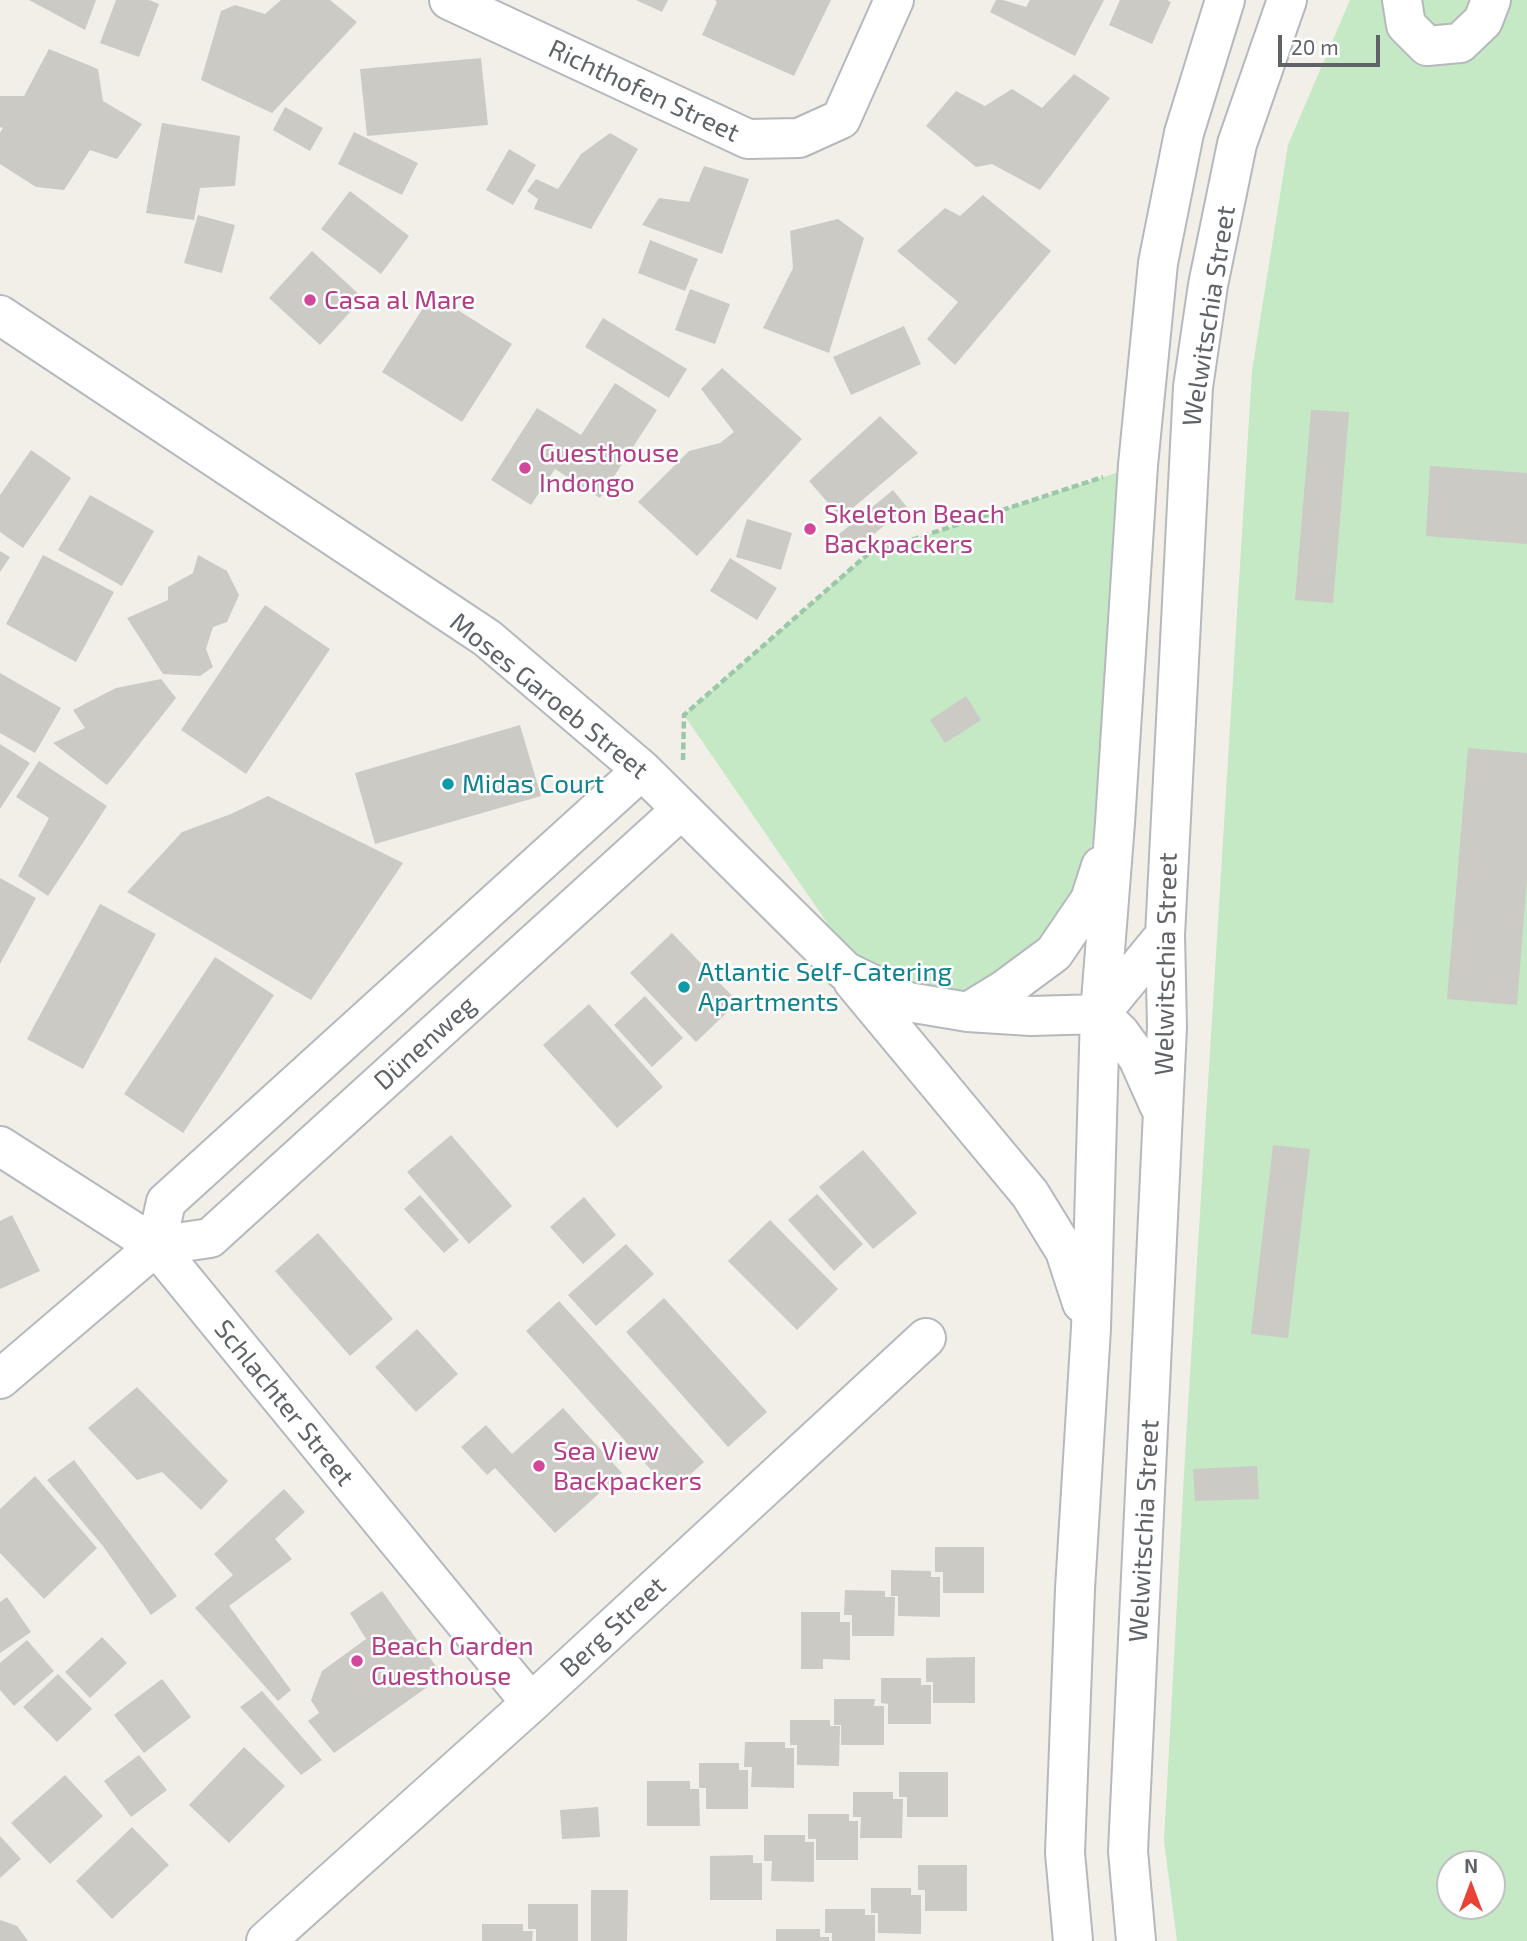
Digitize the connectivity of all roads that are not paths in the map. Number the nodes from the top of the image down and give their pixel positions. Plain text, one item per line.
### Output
1 (449, 0) edge
2 (894, 0) edge
3 (1225, 0) edge
4 (1287, 0) edge
5 (1402, 0) edge
6 (1491, 0) edge
7 (0, 315) edge
8 (642, 770) junction
9 (681, 810) junction
10 (1115, 823) junction
11 (1164, 934) junction
12 (845, 971) junction
13 (968, 1012) junction
14 (1100, 1014) junction
15 (1162, 1112) junction
16 (0, 1146) edge
17 (156, 1246) junction
18 (1091, 1328) junction
19 (926, 1338) dead end
20 (0, 1379) edge
21 (530, 1703) junction
22 (266, 1941) edge
23 (1073, 1941) edge
24 (1136, 1941) edge

1 - 2 street, Richthofen Street
3 - 10 street, Welwitschia Street
4 - 11 street, Welwitschia Street
5 - 6 street
7 - 8 street, Moses Garoeb Street
8 - 9 street, Moses Garoeb Street
8 - 17 street
9 - 12 street, Moses Garoeb Street
9 - 17 street, Dünenweg
10 - 13 street
10 - 14 street, Welwitschia Street
11 - 14 street
11 - 15 street, Welwitschia Street
12 - 13 street, Moses Garoeb Street
12 - 18 street
13 - 14 street, Moses Garoeb Street
14 - 15 street
14 - 18 street, Welwitschia Street
15 - 24 street, Welwitschia Street
16 - 17 street, Schlachter Street
17 - 20 street
17 - 21 street, Schlachter Street
18 - 23 street, Welwitschia Street
19 - 21 street, Berg Street
21 - 22 street, Berg Street

